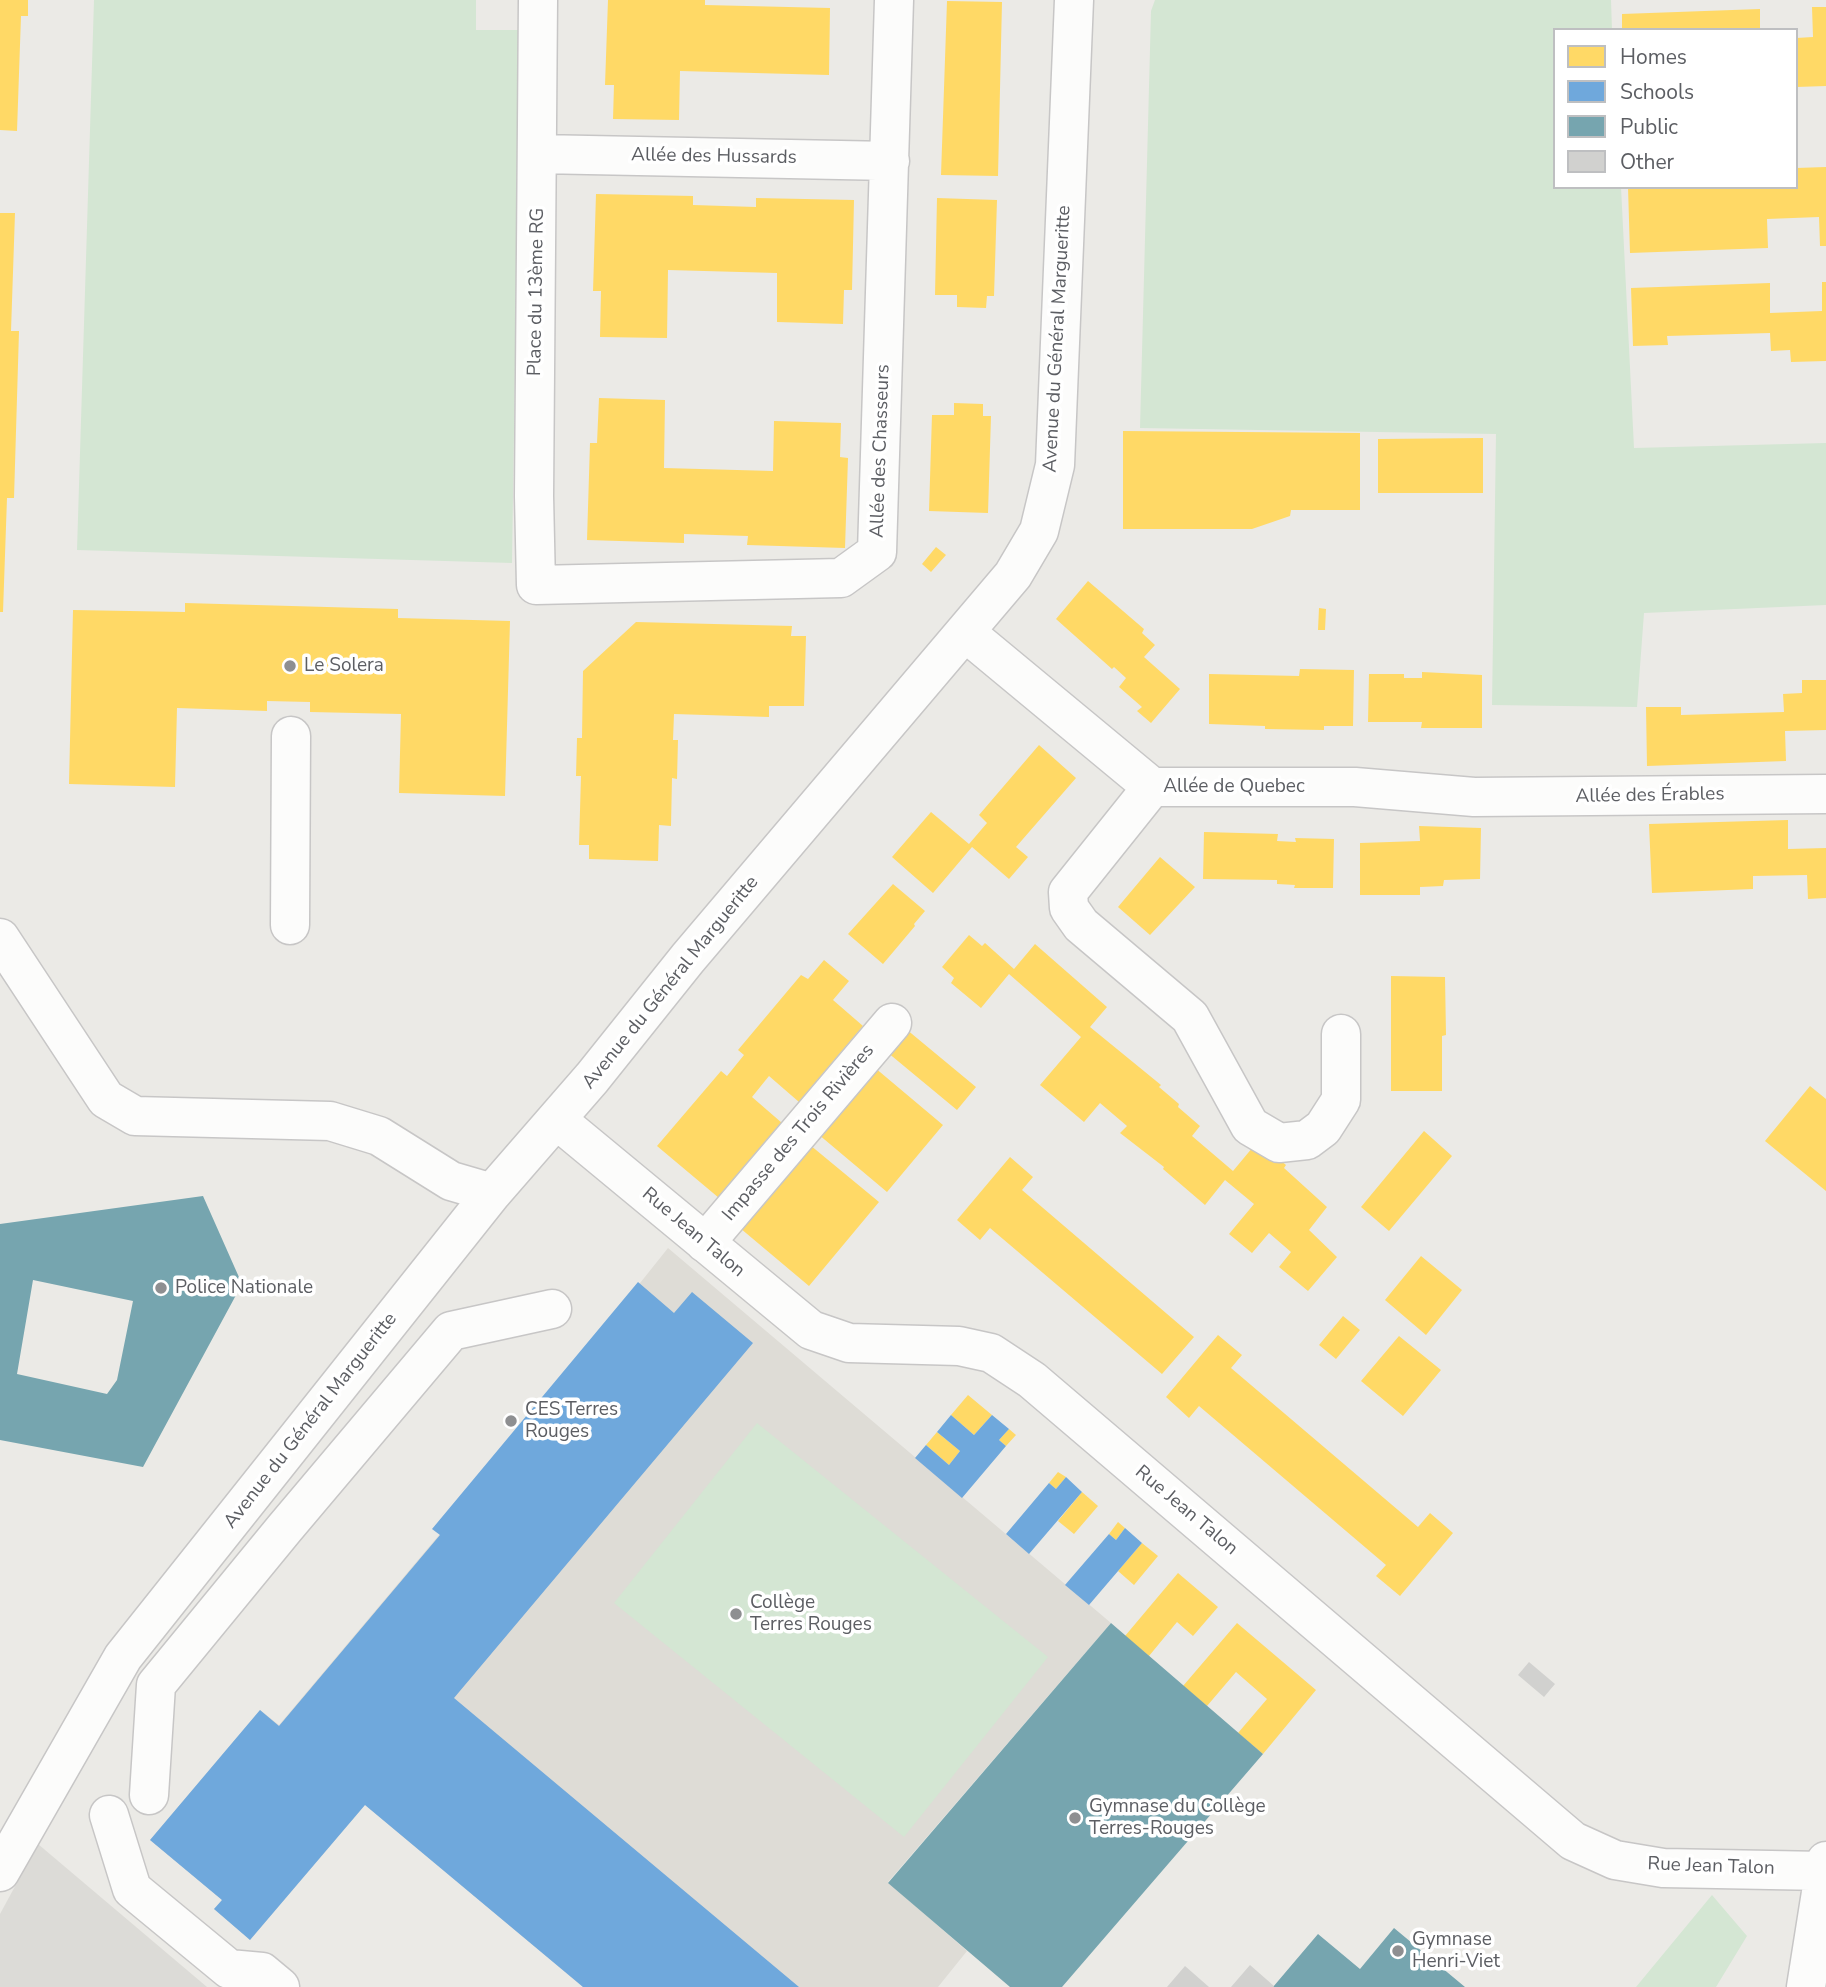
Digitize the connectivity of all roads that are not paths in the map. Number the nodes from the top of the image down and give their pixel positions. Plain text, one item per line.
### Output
1 (538, 0) edge
2 (894, 0) edge
3 (1074, 0) edge
4 (538, 154) junction
5 (890, 161) junction
6 (536, 585) joint
7 (965, 632) junction
8 (291, 736) dead end
9 (1152, 787) junction
10 (1826, 794) edge
11 (1474, 797) joint
12 (290, 925) dead end
13 (0, 938) edge
14 (892, 1023) dead end
15 (1341, 1034) dead end
16 (557, 1120) junction
17 (492, 1193) junction
18 (705, 1243) junction
19 (552, 1308) dead end
20 (149, 1795) dead end
21 (109, 1815) dead end
22 (1825, 1866) edge
23 (0, 1872) edge
24 (280, 1987) edge
25 (1806, 1987) edge

1 - 4 street, Place du 13ème RG
2 - 5 street, Allée des Chasseurs
3 - 7 street, Avenue du Général Margueritte
4 - 5 street, Allée des Hussards
4 - 6 street, Place du 13ème RG
5 - 6 street, Allée des Chasseurs
7 - 9 street, Allée de Quebec
7 - 16 street, Avenue du Général Margueritte
8 - 12 street
9 - 11 street, Allée de Quebec
9 - 15 street
10 - 11 street, Allée des Érables
13 - 17 street
14 - 18 street, Impasse des Trois Rivières
16 - 17 street, Avenue du Général Margueritte
16 - 18 street, Rue Jean Talon
17 - 23 street, Avenue du Général Margueritte
18 - 22 street, Rue Jean Talon
19 - 20 street
21 - 24 street
22 - 25 street

